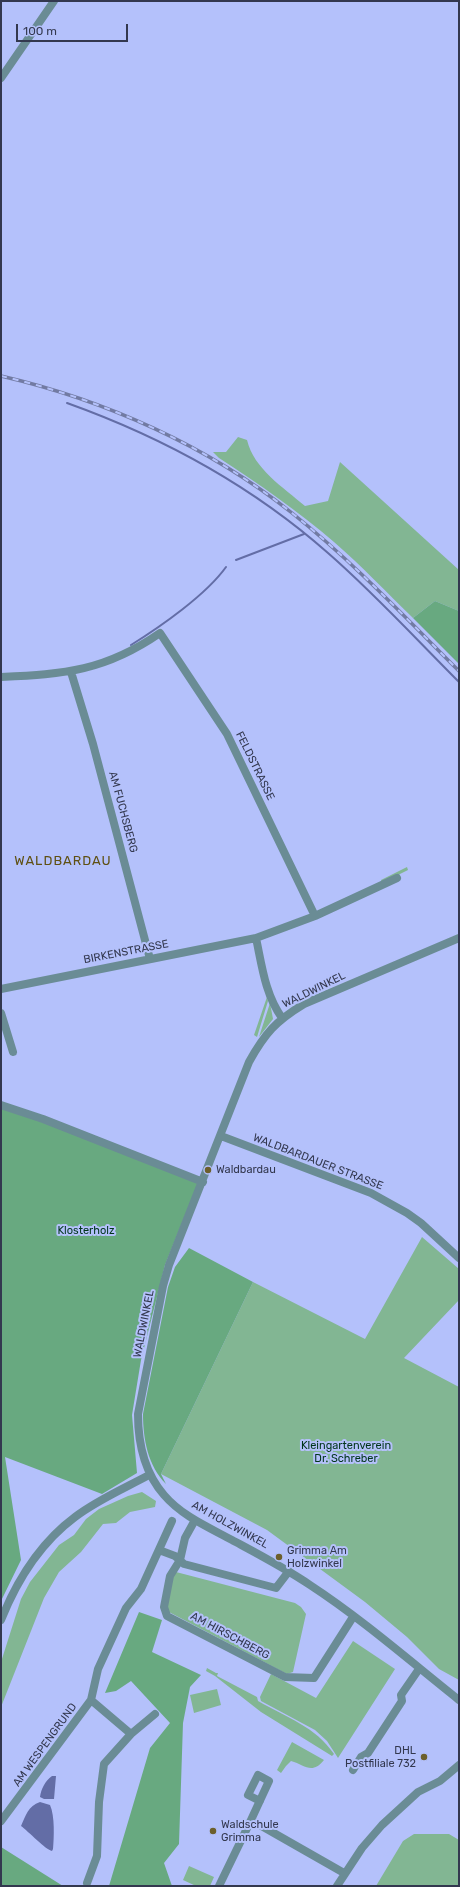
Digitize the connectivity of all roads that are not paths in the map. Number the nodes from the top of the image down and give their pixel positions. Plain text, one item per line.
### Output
1 (54, 1) edge
2 (1, 78) edge
3 (72, 672) junction
4 (1, 677) edge
5 (397, 878) dead end
6 (315, 916) junction
7 (256, 938) junction
8 (459, 938) edge
9 (150, 959) junction
10 (1, 989) edge
11 (1, 1014) edge
12 (282, 1018) junction
13 (13, 1052) dead end
14 (1, 1105) edge
15 (221, 1136) junction
16 (203, 1182) junction
17 (459, 1258) edge
18 (149, 1475) junction
19 (195, 1520) junction
20 (172, 1521) dead end
21 (159, 1550) junction
22 (180, 1560) junction
23 (289, 1571) junction
24 (353, 1617) junction
25 (1, 1620) edge
26 (419, 1668) junction
27 (91, 1700) junction
28 (459, 1700) edge
29 (155, 1714) dead end
30 (131, 1734) junction
31 (459, 1765) edge
32 (353, 1770) dead end
33 (260, 1801) dead end
34 (251, 1820) junction
35 (1, 1821) edge
36 (344, 1873) junction
37 (87, 1882) dead end
38 (219, 1886) edge
39 (337, 1886) edge

1 - 2 street
3 - 4 street
3 - 6 street, FELDSTRASSE
3 - 9 street, AM FUCHSBERG
5 - 6 street, BIRKENSTRASSE
6 - 7 street, BIRKENSTRASSE
7 - 9 street, BIRKENSTRASSE
7 - 12 street
8 - 12 street, WALDWINKEL
9 - 10 street, BIRKENSTRASSE
11 - 13 street
12 - 15 street, WALDWINKEL
14 - 16 street
15 - 16 street, WALDWINKEL
15 - 17 street, WALDBARDAUER STRASSE
16 - 18 street, WALDWINKEL
18 - 19 street, AM HOLZWINKEL
18 - 25 street
19 - 22 street, AM HIRSCHBERG
19 - 23 street, AM HOLZWINKEL
20 - 21 street, AM WESPENGRUND
21 - 22 street
21 - 27 street, AM WESPENGRUND
22 - 23 street
22 - 24 street, AM HIRSCHBERG
23 - 24 street, AM HOLZWINKEL
24 - 26 street, AM HOLZWINKEL
26 - 28 street, AM HOLZWINKEL
26 - 32 street
27 - 30 street, AM WESPENGRUND
27 - 35 street, AM WESPENGRUND
29 - 30 street
30 - 37 street
31 - 36 street
33 - 34 street
34 - 36 street
34 - 38 street
36 - 39 street

